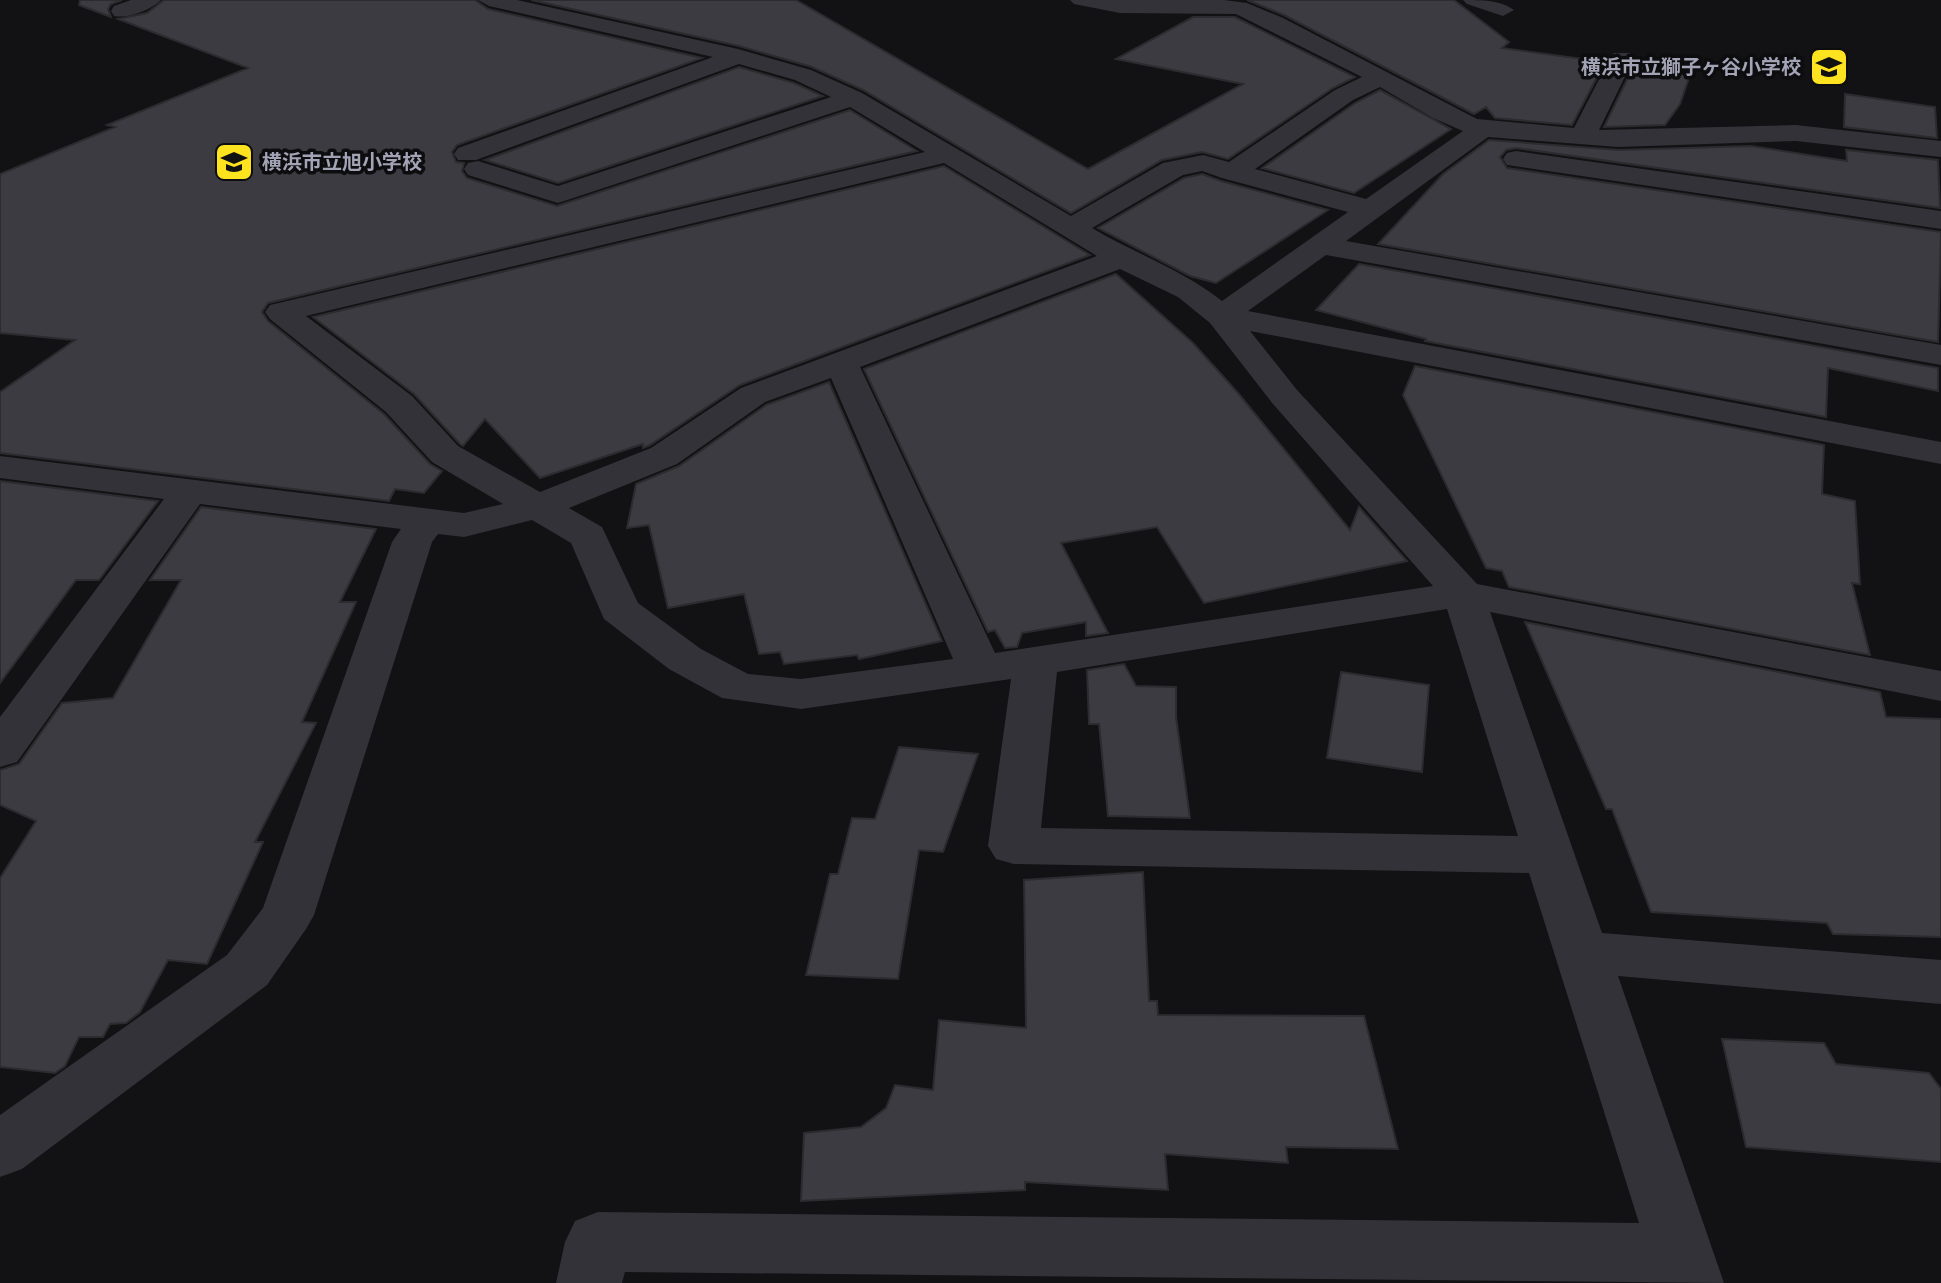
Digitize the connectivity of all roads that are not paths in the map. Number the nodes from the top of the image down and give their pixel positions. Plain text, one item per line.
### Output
1 (150, 0) edge
2 (489, 0) edge
3 (1081, 0) edge
4 (1474, 0) edge
5 (1237, 3) edge
6 (1503, 10) dead end
7 (122, 11) dead end
8 (738, 56) junction
9 (1622, 58) dead end
10 (1381, 77) junction
11 (853, 98) junction
12 (1483, 129) junction
13 (1582, 137) junction
14 (1941, 149) edge
15 (1454, 151) junction
16 (950, 154) junction
17 (1232, 172) junction
18 (1371, 209) junction
19 (1941, 220) edge
20 (1073, 227) junction
21 (1320, 245) junction
22 (1121, 258) junction
23 (1221, 316) junction
24 (1941, 355) edge
25 (841, 362) junction
26 (1941, 453) edge
27 (0, 467) edge
28 (190, 491) junction
29 (538, 507) junction
30 (425, 522) junction
31 (1463, 594) junction
32 (1036, 661) junction
33 (980, 669) junction
34 (1941, 686) edge
35 (0, 751) edge
36 (1549, 855) junction
37 (1580, 952) junction
38 (1941, 982) edge
39 (0, 1150) edge
40 (1685, 1269) edge
41 (589, 1283) edge

1 - 7 street
2 - 8 street
3 - 5 street
4 - 6 street
5 - 10 street
8 - 11 street
8 - 11 street
9 - 13 street
10 - 12 street
10 - 17 street
11 - 16 street
12 - 13 street
12 - 15 street
13 - 14 street
15 - 18 street
15 - 19 street
16 - 20 street
16 - 29 street
17 - 18 street
17 - 20 street
18 - 21 street
20 - 22 street
21 - 23 street
21 - 24 street
22 - 23 street
22 - 25 street
23 - 26 street
23 - 31 street
25 - 29 street
25 - 33 street
27 - 28 street
28 - 30 street
28 - 35 street
29 - 30 street
29 - 33 street
30 - 39 street
31 - 32 street
31 - 34 street
31 - 36 street
32 - 33 street
32 - 36 street
36 - 37 street
37 - 38 street
37 - 40 street
40 - 41 street

